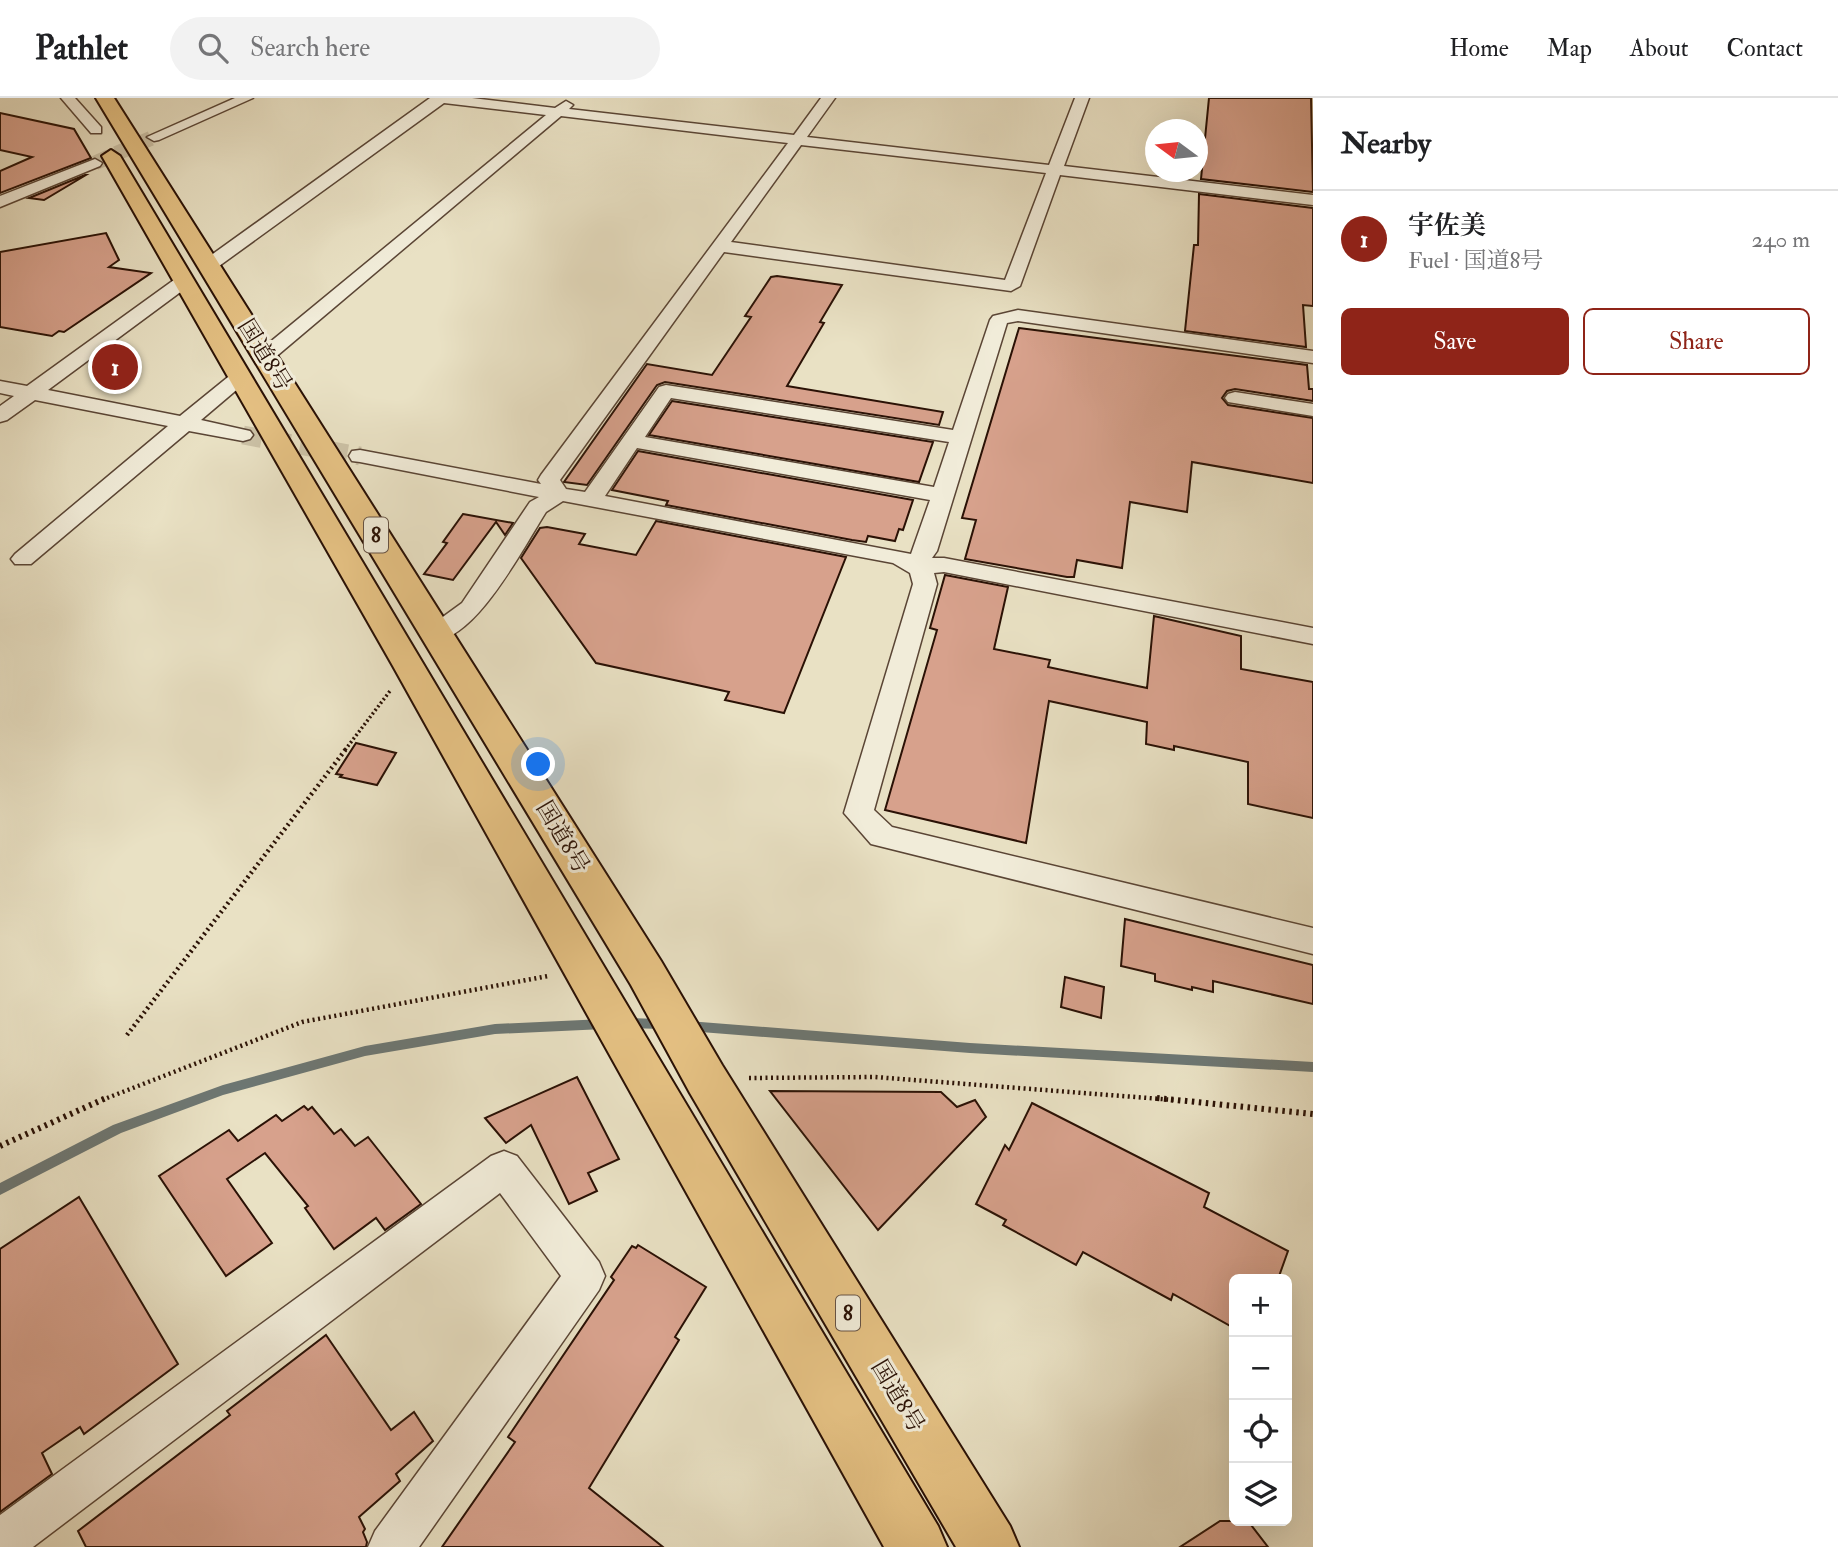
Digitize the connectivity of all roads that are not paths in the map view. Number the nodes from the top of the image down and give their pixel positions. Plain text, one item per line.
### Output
1 (68, 98) edge
2 (78, 98) edge
3 (105, 98) edge
4 (246, 98) edge
5 (440, 98) edge
6 (574, 98) edge
7 (828, 98) edge
8 (1082, 98) edge
9 (558, 112) junction
10 (96, 130) junction
11 (154, 137) tunnel mouth
12 (798, 140) junction
13 (95, 163) tunnel mouth
14 (1057, 170) junction
15 (1313, 200) edge
16 (0, 202) edge
17 (720, 246) junction
18 (197, 273) junction
19 (265, 356) junction
20 (1313, 357) edge
21 (240, 377) junction
22 (0, 387) edge
23 (31, 393) junction
24 (1235, 398) dead end
25 (1313, 410) edge
26 (0, 416) edge
27 (184, 423) junction
28 (243, 435) tunnel mouth
29 (961, 438) junction
30 (631, 441) junction
31 (360, 456) tunnel mouth
32 (558, 494) junction
33 (942, 495) junction
34 (591, 500) junction
35 (23, 559) dead end
36 (915, 566) junction
37 (438, 633) junction
38 (1313, 636) edge
39 (1313, 941) edge
40 (0, 1543) edge
41 (391, 1547) edge
42 (917, 1547) edge
43 (989, 1547) edge

1 - 10 street
2 - 10 highway, 国道8号 / 8
3 - 18 highway, 国道8号 / 8
4 - 11 street
5 - 9 street
5 - 18 street
6 - 9 street
7 - 12 street
8 - 14 street
9 - 12 street
9 - 19 street
10 - 18 highway, 国道8号 / 8
12 - 14 street
12 - 17 street
13 - 16 street
14 - 15 street
14 - 17 street
17 - 32 street
18 - 19 highway, 国道8号 / 8
18 - 21 highway, 国道8号 / 8
18 - 23 street
19 - 37 highway, 国道8号 / 8
20 - 29 street
21 - 27 street
21 - 42 highway, 国道8号 / 8
22 - 23 street
23 - 26 street
23 - 27 street
24 - 25 street
27 - 28 street
27 - 35 street
29 - 30 street
29 - 33 street
30 - 33 street
30 - 34 street
31 - 32 street
32 - 34 street
32 - 37 street
33 - 36 street
34 - 36 street
36 - 38 street
36 - 39 street
37 - 43 highway, 国道8号 / 8
40 - 41 street

